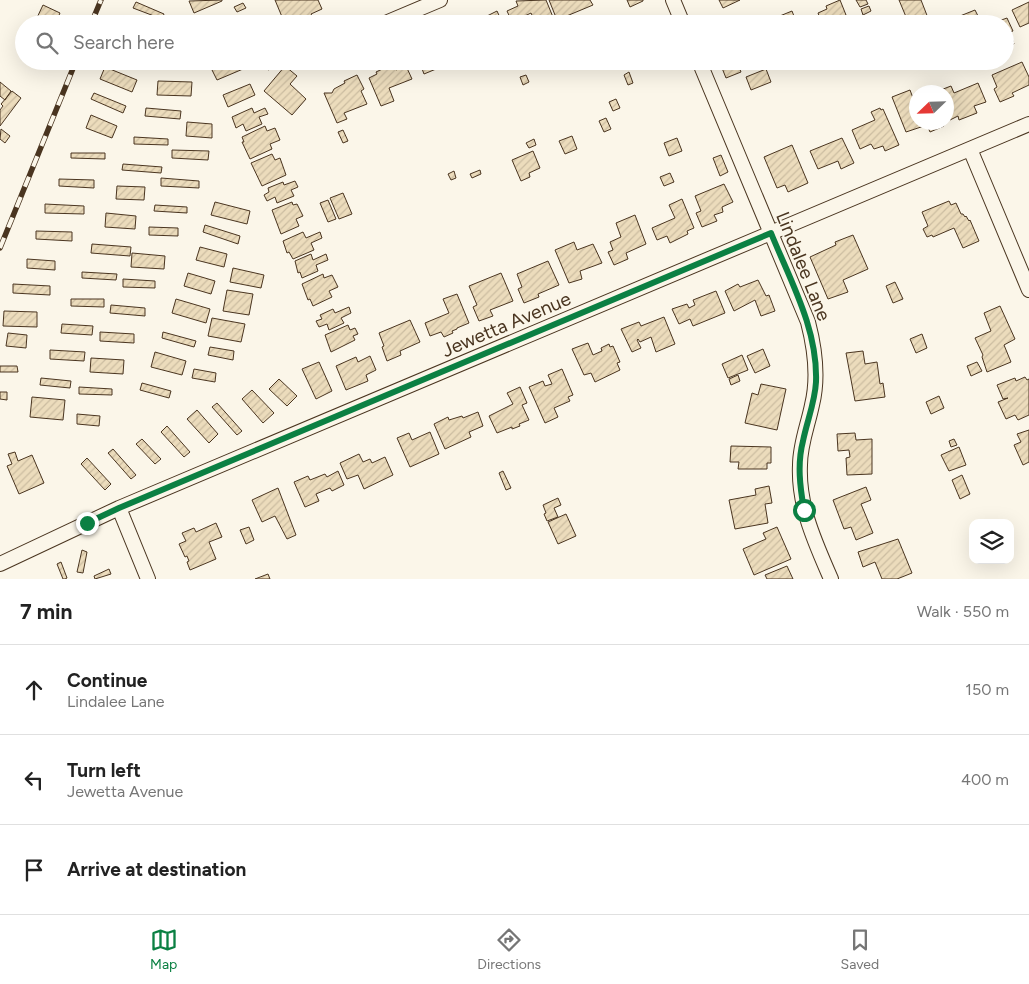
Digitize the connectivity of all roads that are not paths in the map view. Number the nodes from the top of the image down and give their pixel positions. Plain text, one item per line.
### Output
1 (440, 0) edge
2 (673, 0) edge
3 (404, 15) edge
4 (679, 15) edge
5 (702, 70) edge
6 (1029, 124) edge
7 (970, 149) junction
8 (771, 233) junction
9 (1029, 290) edge
10 (119, 508) junction
11 (0, 564) edge
12 (148, 579) edge
13 (831, 579) edge

1 - 3 street
2 - 4 street
5 - 8 street, Lindalee Lane
6 - 7 street, Jewetta Avenue
7 - 8 street, Jewetta Avenue
7 - 9 street
8 - 10 street, Jewetta Avenue
8 - 13 street, Lindalee Lane
10 - 11 street, Jewetta Avenue
10 - 12 street

